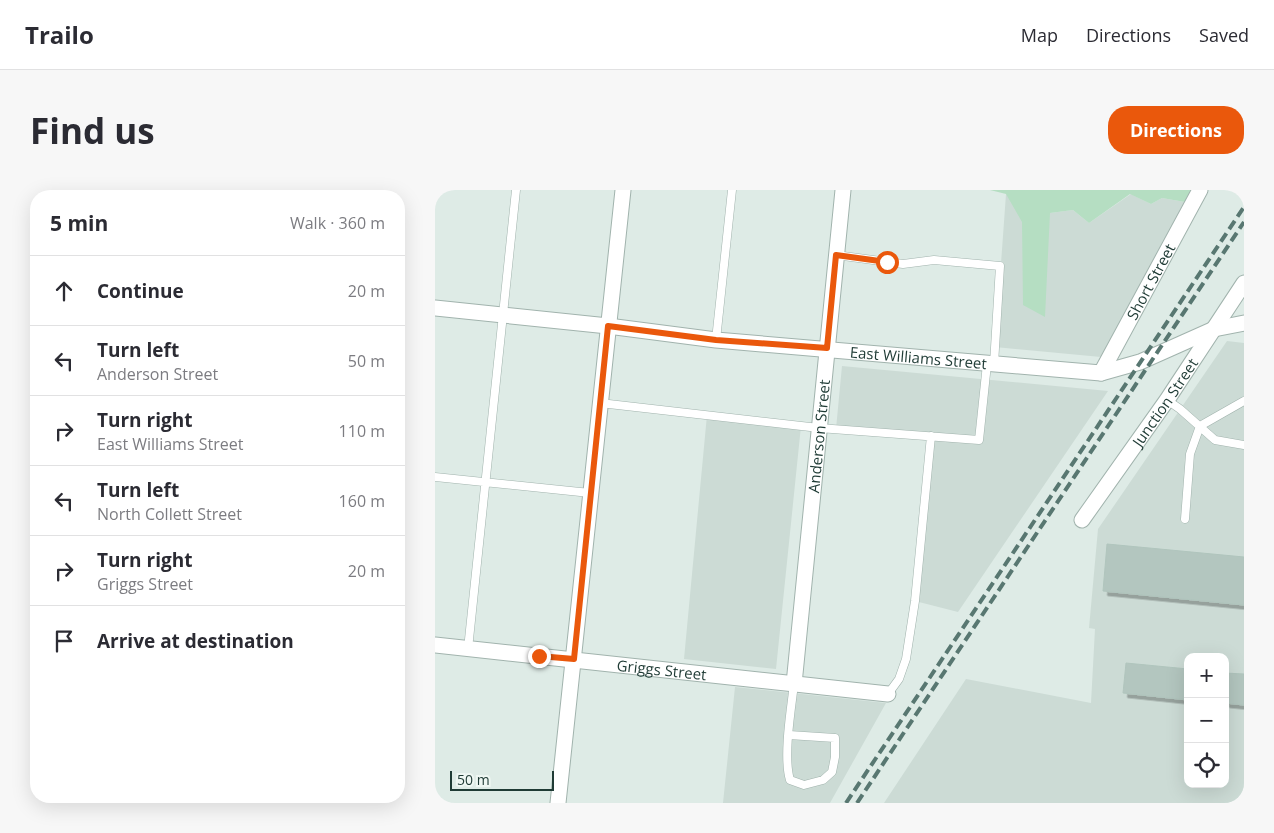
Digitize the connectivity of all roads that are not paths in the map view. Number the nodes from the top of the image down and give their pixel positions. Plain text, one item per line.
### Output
1 (517, 190) edge
2 (623, 190) edge
3 (732, 190) edge
4 (843, 190) edge
5 (1200, 190) edge
6 (836, 255) junction
7 (1244, 283) edge
8 (435, 308) edge
9 (503, 315) junction
10 (1244, 323) edge
11 (608, 326) junction
12 (1214, 329) junction
13 (716, 340) junction
14 (827, 348) junction
15 (990, 364) junction
16 (1101, 373) junction
17 (1167, 400) junction
18 (1244, 401) edge
19 (600, 403) junction
20 (1200, 426) junction
21 (819, 428) junction
22 (931, 436) junction
23 (1244, 445) edge
24 (435, 477) edge
25 (486, 483) junction
26 (590, 493) junction
27 (1185, 519) dead end
28 (1082, 520) dead end
29 (435, 645) edge
30 (468, 649) junction
31 (574, 659) junction
32 (794, 684) junction
33 (888, 694) joint
34 (789, 735) junction
35 (558, 803) edge

1 - 9 lane
2 - 11 street
3 - 13 lane
4 - 6 street, Anderson Street
5 - 16 street, Short Street
6 - 14 street, Anderson Street
6 - 15 lane
7 - 12 street, Junction Street
8 - 9 street, East Williams Street
9 - 11 street, East Williams Street
9 - 25 lane
10 - 12 street, East Williams Street
11 - 13 street, East Williams Street
11 - 19 street
12 - 16 street, East Williams Street
12 - 17 street, Junction Street
13 - 14 street, East Williams Street
14 - 15 street, East Williams Street
14 - 21 street, Anderson Street
15 - 16 street, East Williams Street
15 - 22 lane
17 - 20 lane
17 - 28 street, Junction Street
18 - 20 lane
19 - 21 lane
19 - 26 street
20 - 23 lane
20 - 27 lane
21 - 22 lane
21 - 32 street, Anderson Street
22 - 33 lane
24 - 25 lane
25 - 26 lane
25 - 30 lane
26 - 31 street
29 - 30 street, Griggs Street
30 - 31 street, Griggs Street
31 - 32 street, Griggs Street
31 - 35 street
32 - 33 street, Griggs Street
32 - 34 lane
34 - 34 lane

